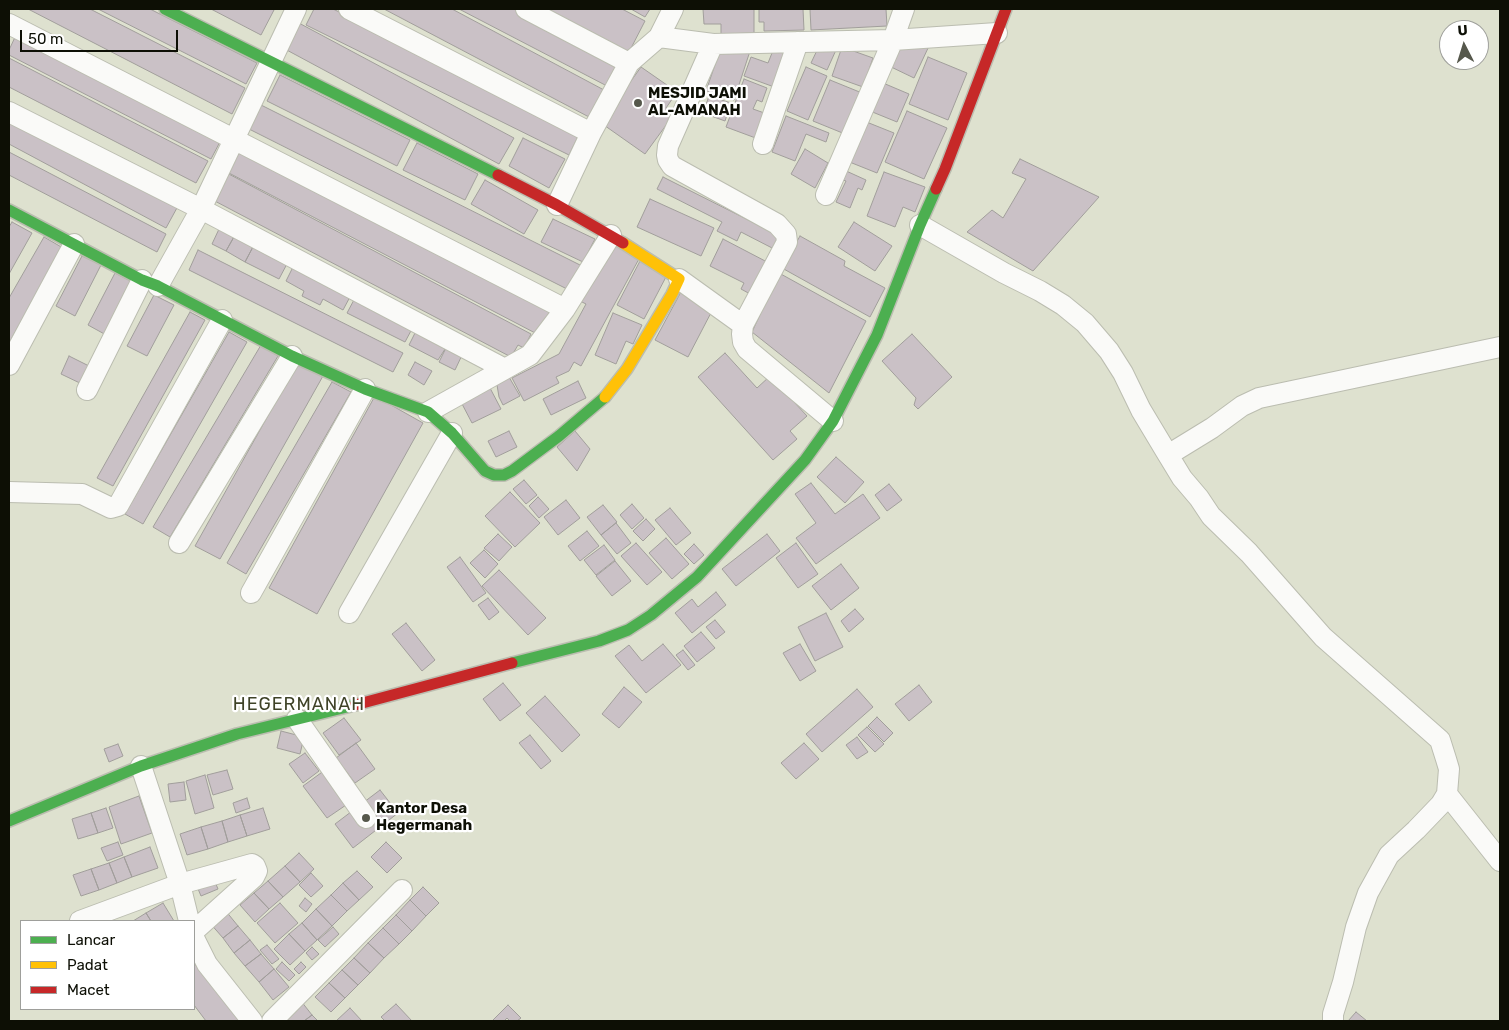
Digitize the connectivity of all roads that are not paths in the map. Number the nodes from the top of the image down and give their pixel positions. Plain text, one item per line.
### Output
1 (165, 9) edge
2 (296, 9) edge
3 (349, 9) edge
4 (526, 9) edge
5 (673, 9) edge
6 (904, 9) edge
7 (1006, 9) edge
8 (9, 24) edge
9 (997, 33) junction
10 (659, 37) junction
11 (893, 40) junction
12 (798, 42) junction
13 (712, 44) junction
14 (271, 62) junction
15 (629, 63) junction
16 (9, 112) edge
17 (592, 133) junction
18 (233, 140) junction
19 (763, 144) dead end
20 (826, 195) dead end
21 (557, 205) junction
22 (201, 209) junction
23 (9, 210) edge
24 (920, 225) junction
25 (611, 235) junction
26 (74, 244) junction
27 (679, 279) junction
28 (150, 283) junction
29 (565, 309) junction
30 (222, 320) junction
31 (743, 325) junction
32 (1500, 346) edge
33 (292, 356) junction
34 (9, 365) edge
35 (505, 369) junction
36 (364, 389) junction
37 (87, 390) dead end
38 (428, 412) junction
39 (833, 421) junction
40 (452, 433) junction
41 (1168, 455) junction
42 (9, 492) edge
43 (179, 543) dead end
44 (251, 593) dead end
45 (349, 613) dead end
46 (296, 719) junction
47 (141, 766) junction
48 (1447, 794) junction
49 (366, 818) dead end
50 (9, 821) edge
51 (1500, 861) edge
52 (180, 884) junction
53 (402, 890) dead end
54 (83, 920) edge
55 (189, 920) edge
56 (195, 930) edge
57 (195, 940) edge
58 (252, 1021) edge
59 (272, 1021) edge
60 (1334, 1021) edge

1 - 14 street
2 - 14 street
3 - 17 street
4 - 15 street
5 - 10 street
6 - 11 street
7 - 9 street
8 - 18 street
9 - 11 street
9 - 24 street
10 - 13 street
10 - 15 street
11 - 12 street
11 - 20 street
12 - 13 street
12 - 19 street
13 - 31 street
14 - 18 street
14 - 21 street
15 - 17 street
16 - 22 street
17 - 21 street
18 - 22 street
18 - 29 street
21 - 25 street
22 - 28 street
22 - 35 street
23 - 26 street
24 - 39 street
24 - 41 street
25 - 27 street
25 - 29 street
26 - 28 street
26 - 34 street
27 - 31 street
27 - 40 street
28 - 30 street
28 - 37 street
29 - 35 street
30 - 33 street
30 - 42 street
31 - 39 street
32 - 41 street
33 - 36 street
33 - 43 street
35 - 38 street
36 - 38 street
36 - 44 street
38 - 40 street
39 - 46 street
40 - 45 street
41 - 48 street
46 - 47 street
46 - 49 street
47 - 50 street
47 - 52 street
48 - 51 street
48 - 60 street
52 - 54 street
52 - 55 street
52 - 56 street
53 - 59 street
57 - 58 street

